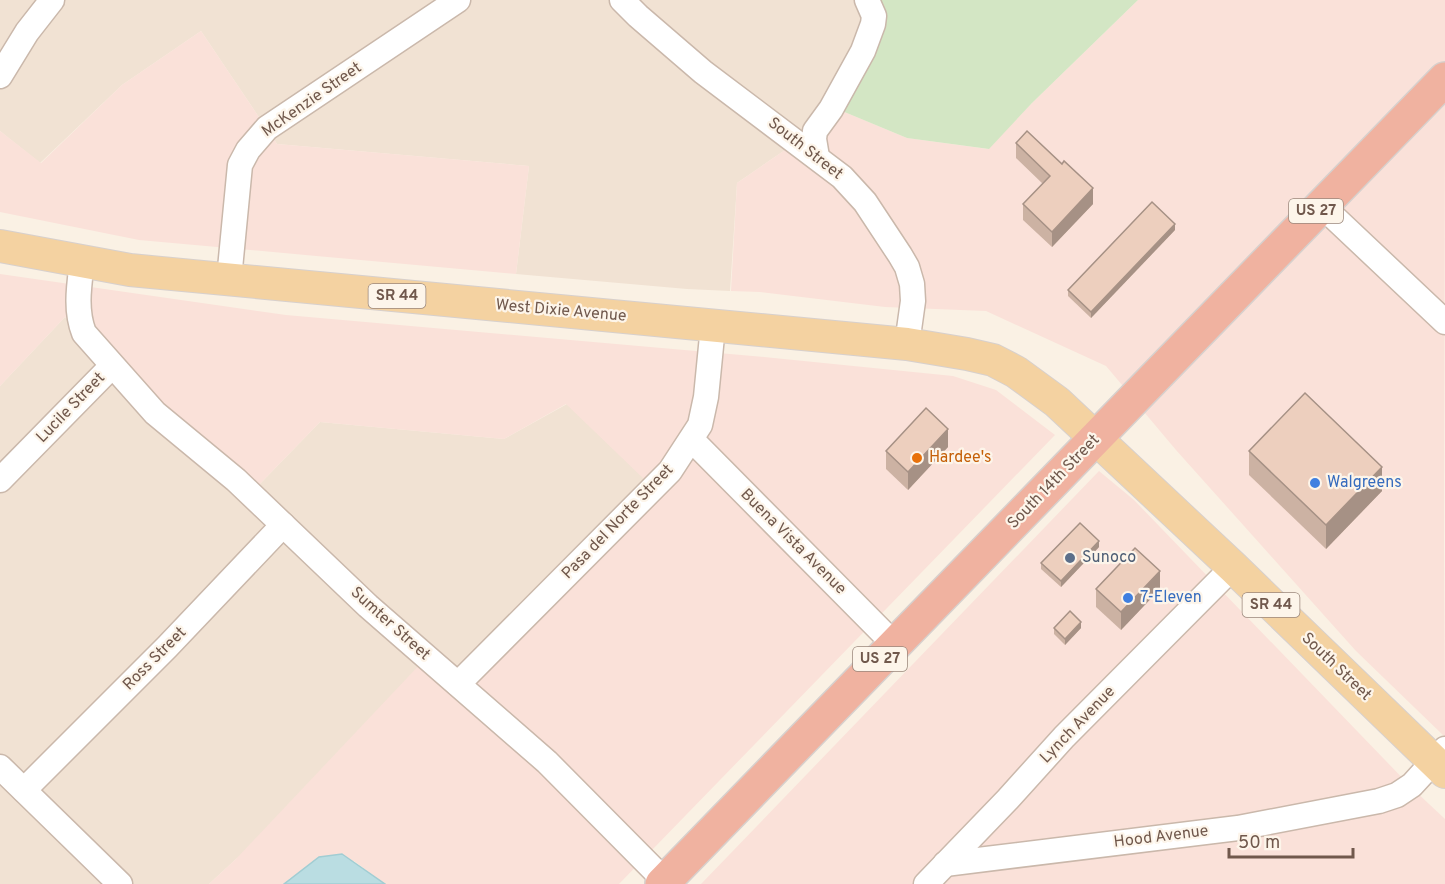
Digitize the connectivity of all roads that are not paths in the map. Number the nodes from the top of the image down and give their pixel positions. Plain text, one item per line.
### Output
1 (52, 0) edge
2 (459, 0) edge
3 (622, 0) edge
4 (867, 0) edge
5 (0, 76) edge
6 (1445, 79) edge
7 (817, 157) junction
8 (1321, 205) junction
9 (0, 246) edge
10 (82, 262) junction
11 (229, 279) junction
12 (1445, 322) edge
13 (713, 326) junction
14 (907, 344) junction
15 (112, 366) junction
16 (1097, 438) junction
17 (692, 440) junction
18 (0, 480) edge
19 (283, 525) junction
20 (1233, 567) junction
21 (895, 645) junction
22 (458, 684) junction
23 (1441, 761) edge
24 (0, 767) edge
25 (24, 790) junction
26 (945, 864) junction
27 (119, 882) edge
28 (665, 883) edge
29 (926, 884) edge

1 - 5 street
2 - 11 street, McKenzie Street
3 - 7 street, South Street
4 - 7 street
6 - 8 highway, South 14th Street / US 27
7 - 14 street, South Street
8 - 12 street
8 - 16 highway, South 14th Street / US 27
9 - 10 main road, West Dixie Avenue / SR 44
10 - 11 main road, West Dixie Avenue / SR 44
10 - 15 street, Lucile Street
11 - 13 main road, West Dixie Avenue / SR 44
13 - 14 main road, West Dixie Avenue / SR 44
13 - 17 street, Pasa del Norte Street
14 - 16 main road, West Dixie Avenue / SR 44
15 - 18 street, Lucile Street
15 - 19 street, Sumter Street
16 - 20 main road, South Street / SR 44
16 - 21 highway, South 14th Street / US 27
17 - 21 street, Buena Vista Avenue
17 - 22 street, Pasa del Norte Street
19 - 22 street, Sumter Street
19 - 25 street, Ross Street
20 - 23 main road, South Street / SR 44
20 - 26 street, Lynch Avenue
21 - 28 highway, South 14th Street / US 27
22 - 28 street, Sumter Street
23 - 26 street, Hood Avenue
24 - 25 street
25 - 27 street
26 - 29 street, Lynch Avenue

